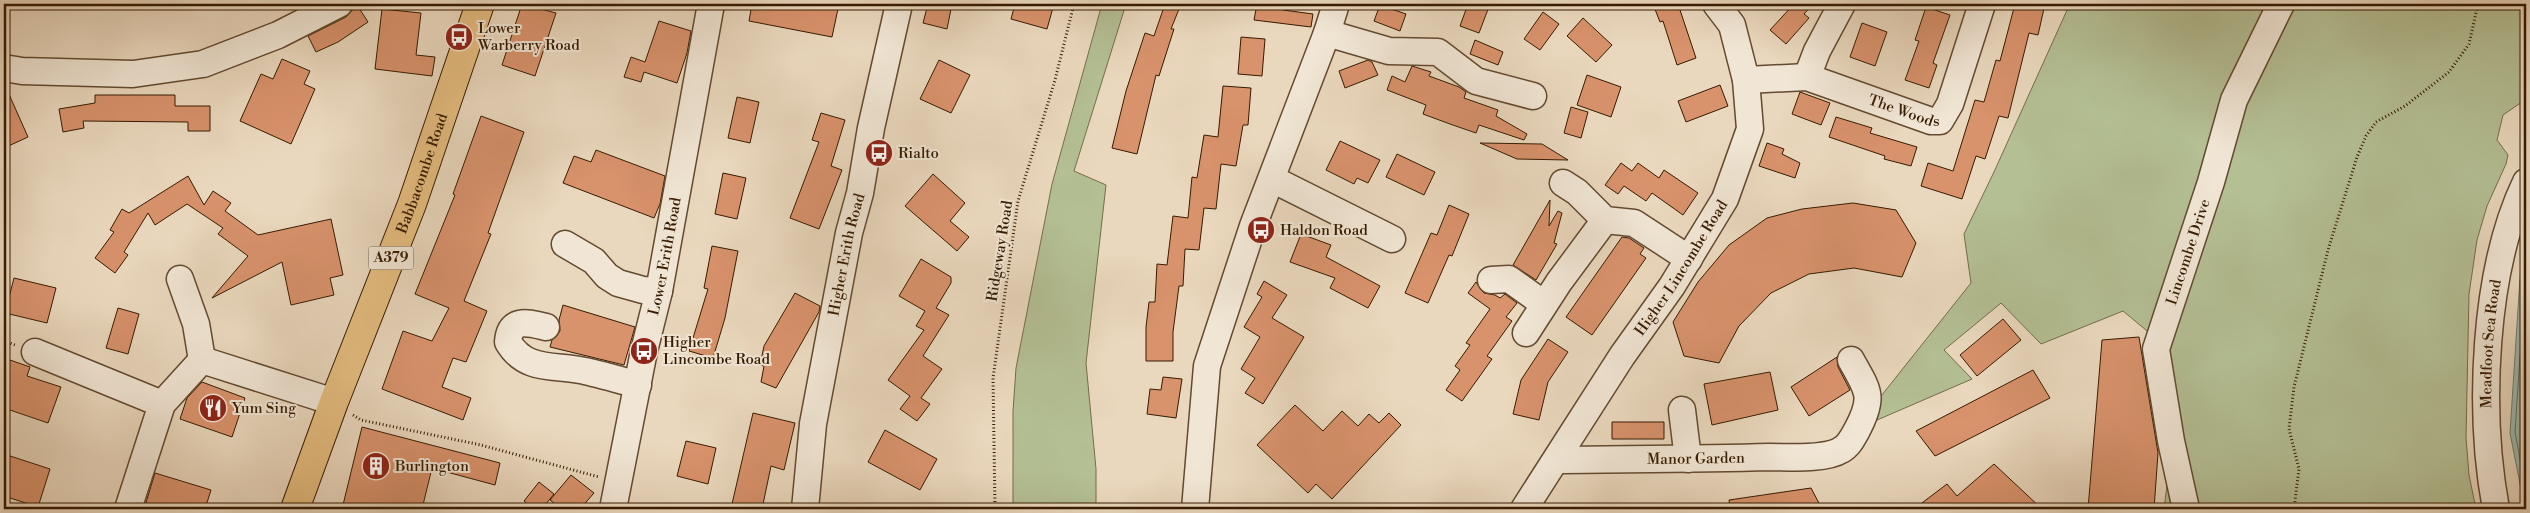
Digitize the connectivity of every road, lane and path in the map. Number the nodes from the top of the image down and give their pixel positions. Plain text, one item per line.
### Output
1 (339, 4) edge
2 (480, 4) edge
3 (711, 4) edge
4 (899, 4) edge
5 (1074, 4) edge
6 (1336, 4) edge
7 (1716, 4) edge
8 (1842, 4) edge
9 (1982, 4) edge
10 (2281, 4) edge
11 (2478, 4) edge
12 (1327, 33) junction
13 (4, 68) edge
14 (1807, 77) junction
15 (1746, 80) junction
16 (1533, 96) dead end
17 (1272, 179) junction
18 (2526, 182) edge
19 (1563, 183) dead end
20 (1605, 220) junction
21 (1392, 239) dead end
22 (565, 244) dead end
23 (1689, 259) junction
24 (180, 279) dead end
25 (1491, 280) dead end
26 (659, 290) junction
27 (1544, 304) junction
28 (546, 327) dead end
29 (1526, 333) dead end
30 (35, 352) dead end
31 (202, 360) junction
32 (1851, 360) dead end
33 (638, 385) junction
34 (334, 402) junction
35 (162, 404) junction
36 (1682, 410) dead end
37 (1688, 459) junction
38 (1557, 460) junction
39 (619, 482) junction
40 (128, 509) edge
41 (295, 509) edge
42 (613, 509) edge
43 (805, 509) edge
44 (994, 509) edge
45 (1195, 509) edge
46 (1524, 509) edge
47 (2186, 509) edge
48 (2294, 509) edge
49 (2496, 509) edge

1 - 13 street
2 - 34 main road, Babbacombe Road / A379
3 - 26 street, Lower Erith Road
4 - 43 street, Higher Erith Road
5 - 44 path, Ridgeway Road
6 - 12 street
7 - 15 street, Higher Lincombe Road
8 - 14 street
9 - 14 street, The Woods
10 - 47 street, Lincombe Drive
11 - 48 path
12 - 16 street
12 - 17 street
14 - 15 street, The Woods
15 - 23 street, Higher Lincombe Road
17 - 21 street
17 - 45 street
18 - 49 street, Meadfoot Sea Road
19 - 20 street
20 - 23 street
20 - 27 street
22 - 26 street
23 - 38 street, Higher Lincombe Road
24 - 31 street
25 - 27 street
26 - 33 street, Lower Erith Road
27 - 29 street
28 - 33 street
30 - 35 street
31 - 34 street
31 - 35 street
32 - 37 street, Manor Garden
33 - 39 street, Lower Erith Road
34 - 39 path
34 - 41 main road, Babbacombe Road / A379
35 - 40 street
36 - 37 street
37 - 38 street, Manor Garden
38 - 46 street, Higher Lincombe Road
39 - 42 street, Lower Erith Road

